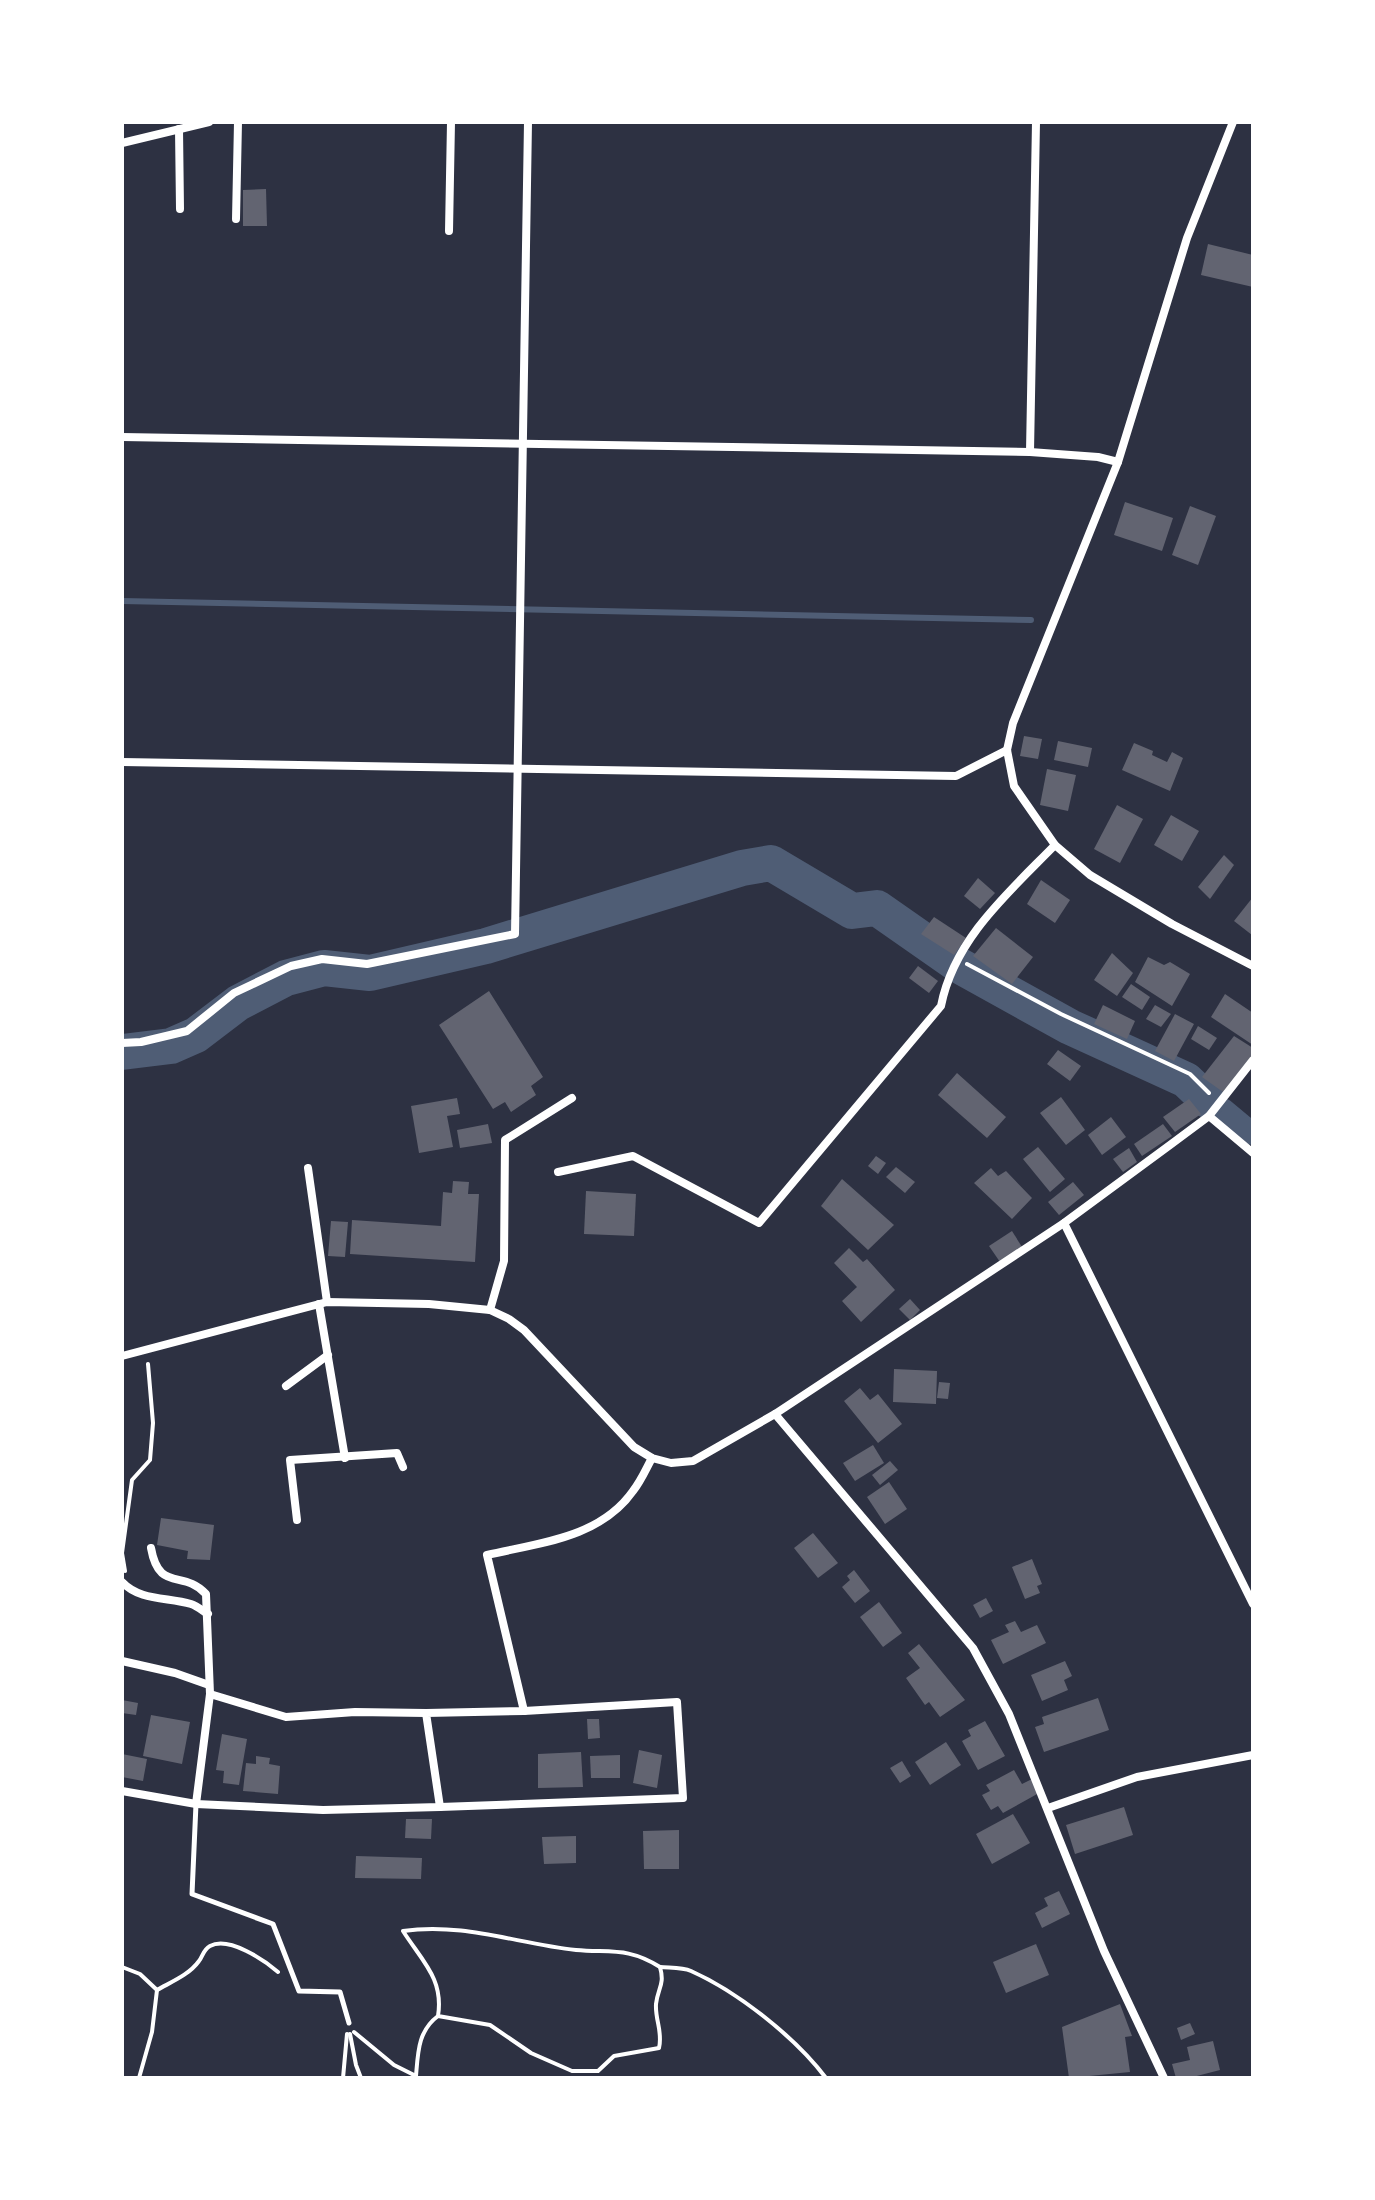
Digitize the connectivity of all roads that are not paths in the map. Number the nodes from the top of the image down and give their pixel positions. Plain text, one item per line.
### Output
1 (209, 122) edge
2 (238, 122) edge
3 (451, 122) edge
4 (528, 122) edge
5 (1036, 122) edge
6 (1233, 122) edge
7 (179, 129) junction
8 (122, 143) edge
9 (180, 209) dead end
10 (236, 219) dead end
11 (449, 231) dead end
12 (122, 437) edge
13 (522, 445) junction
14 (1030, 452) junction
15 (1118, 462) junction
16 (1007, 750) junction
17 (122, 762) edge
18 (518, 768) junction
19 (1055, 845) junction
20 (1253, 966) edge
21 (122, 1043) edge
22 (1253, 1060) edge
23 (572, 1098) dead end
24 (1209, 1116) junction
25 (1253, 1153) edge
26 (308, 1168) dead end
27 (558, 1172) dead end
28 (1064, 1223) junction
29 (323, 1303) junction
30 (490, 1310) junction
31 (328, 1355) junction
32 (122, 1356) edge
33 (286, 1386) dead end
34 (775, 1414) junction
35 (345, 1458) junction
36 (652, 1458) junction
37 (403, 1467) dead end
38 (297, 1520) dead end
39 (151, 1548) dead end
40 (126, 1586) edge
41 (1253, 1604) edge
42 (208, 1614) junction
43 (122, 1661) edge
44 (210, 1689) junction
45 (524, 1711) junction
46 (426, 1713) junction
47 (1253, 1755) edge
48 (122, 1791) edge
49 (196, 1804) junction
50 (440, 1807) junction
51 (1048, 1808) junction
52 (349, 2023) road end
53 (1164, 2078) edge

1 - 7 street
2 - 10 street
3 - 11 street
4 - 13 street
5 - 14 street
6 - 15 street
7 - 8 street
7 - 9 street
12 - 13 street
13 - 14 street
13 - 18 street
14 - 15 street
15 - 16 street
16 - 18 street
16 - 19 street
17 - 18 street
18 - 21 street
19 - 20 street
19 - 27 street
22 - 24 street
23 - 30 street
24 - 25 street
24 - 28 street
26 - 29 street
28 - 34 street
28 - 41 street
29 - 30 street
29 - 31 street
29 - 32 street
30 - 36 street
31 - 33 street
31 - 35 street
34 - 36 street
34 - 51 street
35 - 37 street
35 - 38 street
36 - 45 street
39 - 42 street
40 - 42 street
42 - 44 street
43 - 44 street
44 - 46 street
44 - 49 street
45 - 46 street
45 - 50 street
46 - 50 street
47 - 51 street
48 - 49 street
49 - 50 street
49 - 52 lane
51 - 53 street

